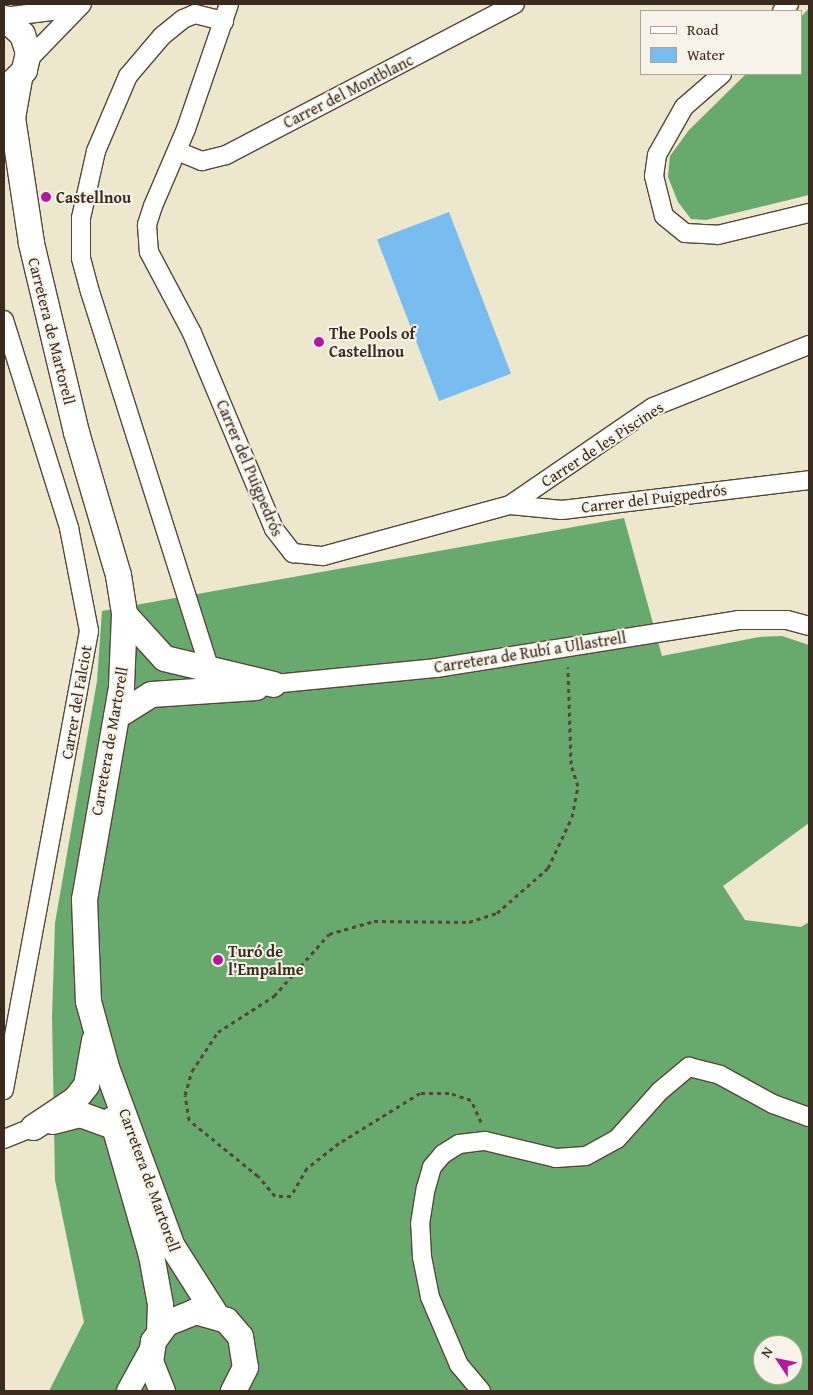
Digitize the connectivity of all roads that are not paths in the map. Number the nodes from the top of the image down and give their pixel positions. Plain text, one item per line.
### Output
1 (229, 4) edge
2 (515, 4) edge
3 (78, 6) edge
4 (4, 17) edge
5 (224, 21) junction
6 (721, 75) edge
7 (17, 76) edge
8 (177, 151) junction
9 (4, 179) edge
10 (809, 213) edge
11 (31, 243) junction
12 (4, 320) edge
13 (809, 345) edge
14 (809, 480) edge
15 (510, 505) junction
16 (124, 614) junction
17 (809, 615) edge
18 (787, 620) junction
19 (809, 626) edge
20 (210, 679) junction
21 (273, 684) joint
22 (116, 716) junction
23 (95, 1030) junction
24 (106, 1067) junction
25 (4, 1090) edge
26 (809, 1117) edge
27 (33, 1126) junction
28 (113, 1126) junction
29 (4, 1139) edge
30 (216, 1315) junction
31 (155, 1342) junction
32 (240, 1387) edge
33 (128, 1391) edge
34 (162, 1391) edge
35 (481, 1391) edge

1 - 5 street, Carrer del Puigpedrós
2 - 8 street, Carrer del Montblanc
3 - 4 street
3 - 7 street
4 - 7 main road, Carretera de Martorell
5 - 8 street, Carrer del Puigpedrós
5 - 20 street
6 - 10 street
7 - 11 main road, Carretera de Martorell
8 - 15 street, Carrer del Puigpedrós
9 - 11 main road, Carretera de Martorell
11 - 16 main road, Carretera de Martorell
12 - 25 street, Carrer del Falciot
13 - 15 street, Carrer de les Piscines
14 - 15 street, Carrer del Puigpedrós
16 - 20 main road
16 - 22 main road, Carretera de Martorell
17 - 18 street
18 - 19 street
18 - 21 street, Carretera de Rubí a Ullastrell
20 - 21 main road
20 - 22 main road
22 - 23 main road, Carretera de Martorell
23 - 24 main road, Carretera de Martorell
23 - 27 main road
24 - 28 main road, Carretera de Martorell
24 - 30 main road, Carretera de Martorell
26 - 35 street
27 - 28 main road
27 - 29 street
28 - 31 main road, Carretera de Martorell
30 - 31 main road
30 - 32 main road, Carretera de Martorell
31 - 33 street
31 - 34 main road, Carretera de Martorell

